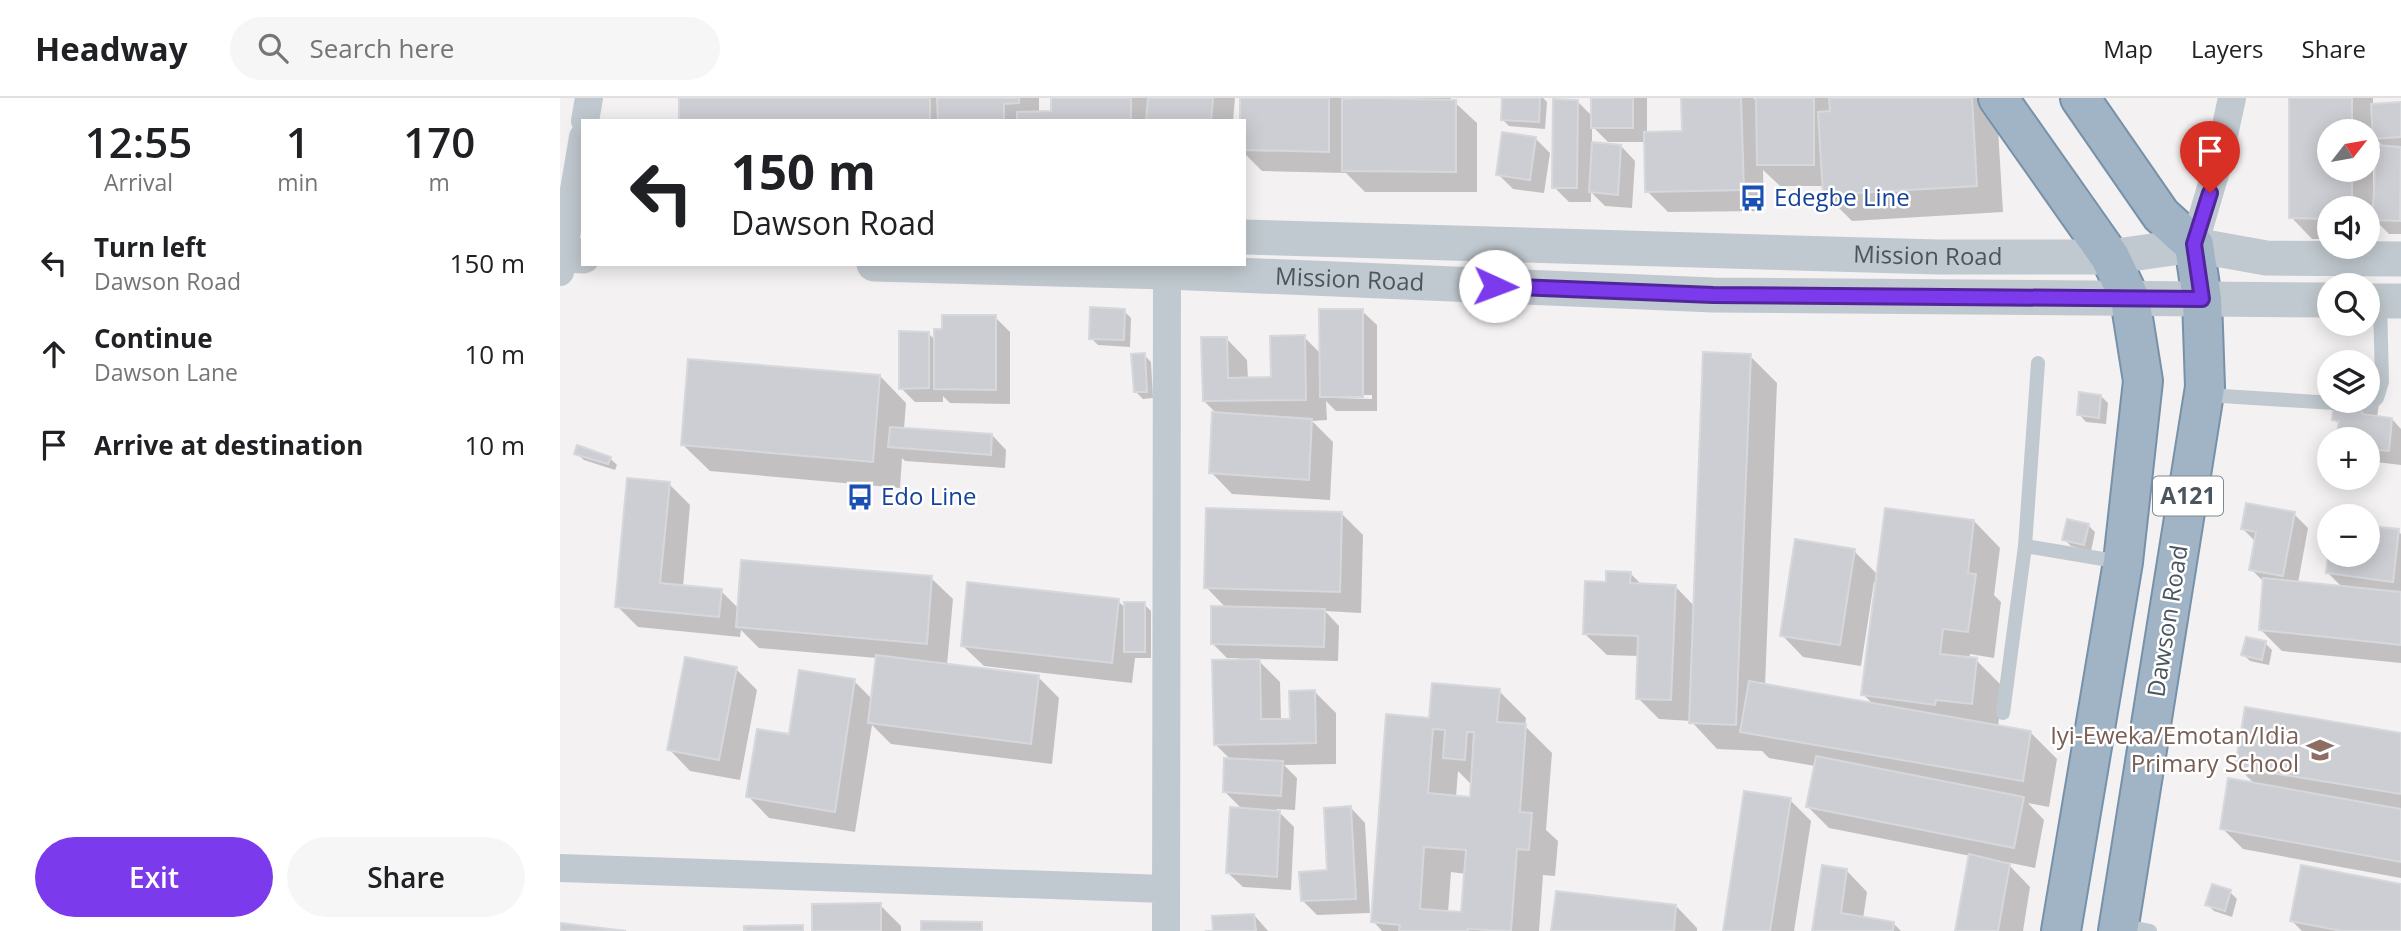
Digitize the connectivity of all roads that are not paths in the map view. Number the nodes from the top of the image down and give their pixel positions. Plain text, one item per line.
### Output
1 (589, 98) edge
2 (1998, 98) edge
3 (2080, 98) edge
4 (2232, 98) edge
5 (585, 119) edge
6 (581, 150) edge
7 (571, 212) edge
8 (1246, 237) edge
9 (2194, 244) junction
10 (2110, 257) junction
11 (2401, 259) edge
12 (566, 260) edge
13 (947, 266) edge
14 (1167, 272) junction
15 (2130, 299) junction
16 (2202, 299) junction
17 (2317, 300) edge
18 (2383, 301) edge
19 (2038, 363) dead end
20 (2380, 388) edge
21 (2204, 395) junction
22 (2317, 402) edge
23 (2025, 546) junction
24 (2123, 562) junction
25 (2003, 713) dead end
26 (560, 868) edge
27 (1165, 888) junction
28 (2129, 929) edge
29 (1166, 931) edge
30 (2061, 931) edge

1 - 5 street
2 - 10 highway, A121
3 - 9 highway
4 - 9 street
6 - 7 street
7 - 12 street
8 - 10 street, Mission Road
9 - 10 street, Mission Road
9 - 11 street, Mission Road
9 - 16 highway, Dawson Road / A121
10 - 15 highway, A121
13 - 14 street, Mission Road
14 - 15 street, Mission Road
14 - 27 street
15 - 16 street, Mission Road
15 - 24 highway, A121
16 - 17 street, Mission Road
16 - 21 highway, Dawson Road / A121
18 - 20 lane
19 - 23 lane
21 - 22 lane
21 - 28 highway, Dawson Road / A121
23 - 24 lane
23 - 25 lane
24 - 30 highway, A121
26 - 27 street
27 - 29 street

